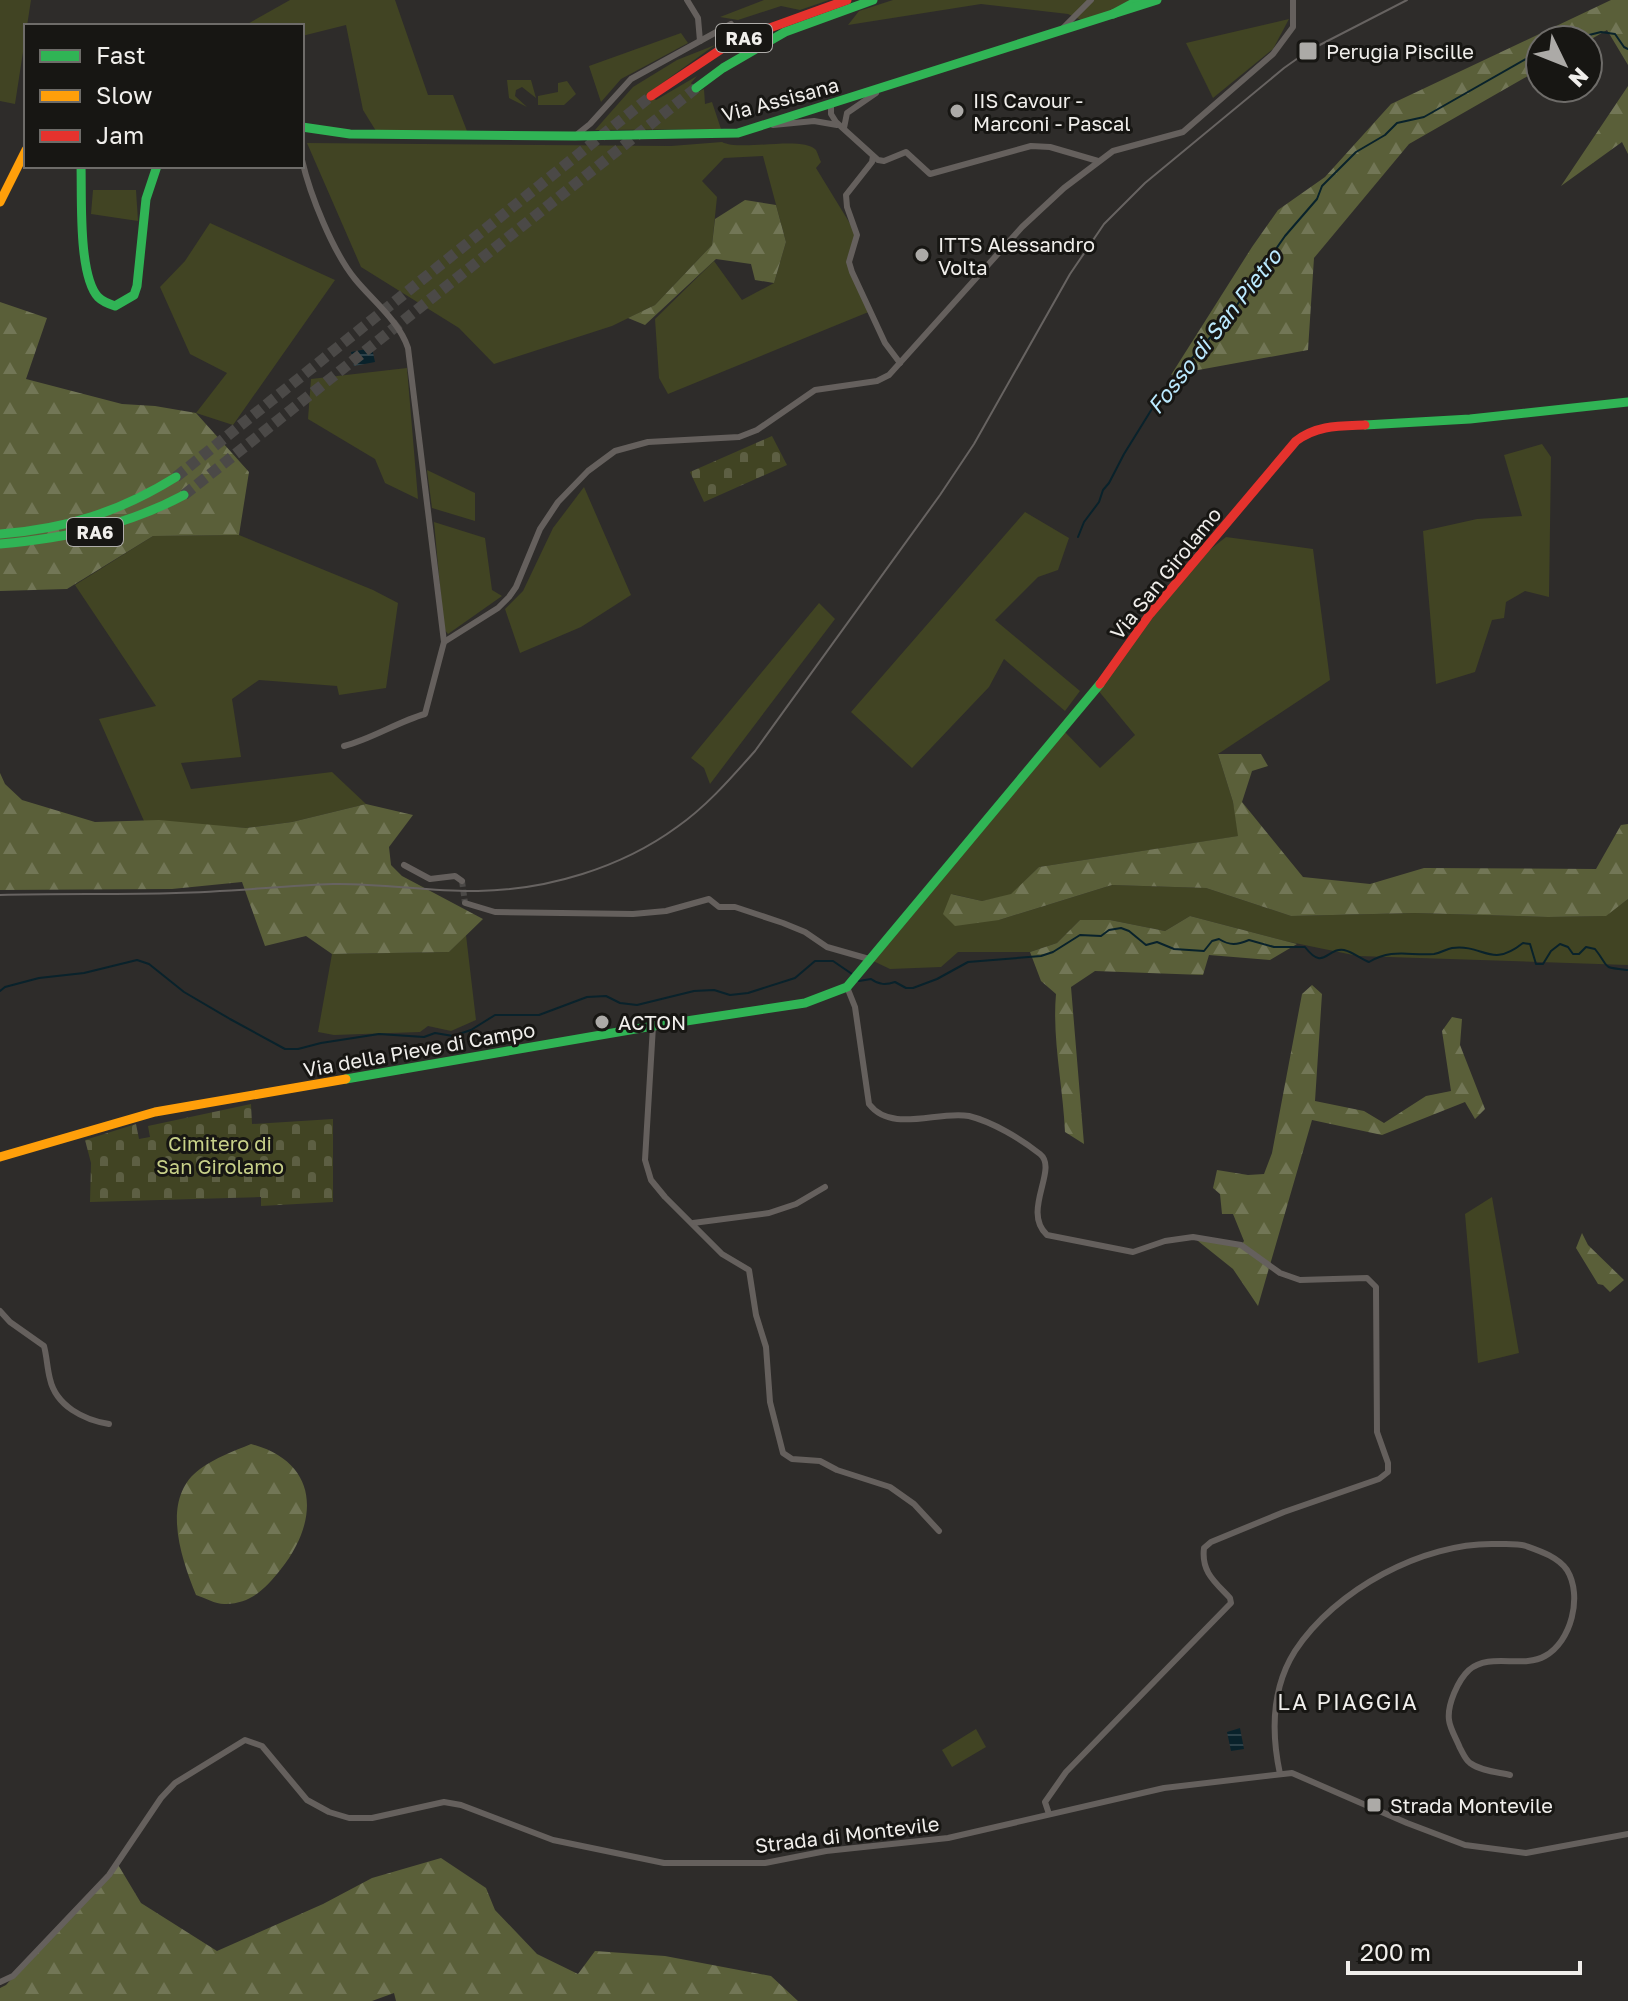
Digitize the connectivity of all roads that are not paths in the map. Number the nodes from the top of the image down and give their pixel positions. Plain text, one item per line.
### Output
1 (687, 0) edge
2 (847, 0) edge
3 (873, 0) edge
4 (1091, 0) edge
5 (1139, 0) edge
6 (1157, 0) edge
7 (1293, 0) edge
8 (1113, 14) junction
9 (731, 24) dead end
10 (1057, 33) junction
11 (700, 41) junction
12 (893, 85) junction
13 (696, 88) tunnel mouth
14 (651, 96) tunnel mouth
15 (832, 104) junction
16 (771, 125) junction
17 (304, 127) edge
18 (844, 128) junction
19 (575, 136) junction
20 (24, 154) edge
21 (873, 156) junction
22 (1099, 161) junction
23 (304, 166) edge
24 (81, 168) edge
25 (156, 168) edge
26 (0, 202) edge
27 (900, 363) junction
28 (1628, 402) edge
29 (176, 477) tunnel mouth
30 (184, 495) tunnel mouth
31 (0, 534) edge
32 (0, 544) edge
33 (444, 642) junction
34 (344, 746) dead end
35 (404, 865) dead end
36 (462, 881) dead end
37 (465, 903) dead end
38 (866, 962) junction
39 (847, 987) junction
40 (653, 1026) junction
41 (0, 1157) edge
42 (825, 1187) dead end
43 (693, 1223) junction
44 (0, 1311) edge
45 (109, 1424) dead end
46 (939, 1531) dead end
47 (1280, 1774) junction
48 (1510, 1775) dead end
49 (1049, 1814) junction
50 (1628, 1834) edge
51 (0, 1982) edge

1 - 11 street
2 - 14 main road, RA6
3 - 13 main road, RA6
4 - 10 street
5 - 8 main road
6 - 8 main road, Via Assisana
7 - 22 street
8 - 10 main road, Via Assisana
9 - 11 street
10 - 12 main road, Via Assisana
11 - 19 street
12 - 15 main road, Via Assisana
12 - 18 street
15 - 16 main road, Via Assisana
15 - 18 street
16 - 18 street
16 - 19 main road, Via Assisana
17 - 19 main road, Via Assisana
18 - 21 street
20 - 26 main road
21 - 22 street
21 - 27 street
22 - 27 street
23 - 33 street
24 - 25 main road
27 - 33 street
28 - 38 main road, Via San Girolamo
29 - 31 main road, RA6
30 - 32 main road, RA6
33 - 34 street
35 - 36 street
37 - 38 street
38 - 39 main road, Via San Girolamo
39 - 40 main road, Via della Pieve di Campo
39 - 49 street
40 - 41 main road, Via della Pieve di Campo
40 - 43 street
42 - 43 street
43 - 46 street
44 - 45 street
47 - 48 street
47 - 49 street, Strada di Montevile
47 - 50 street, Strada di Montevile
49 - 51 street, Strada di Montevile

